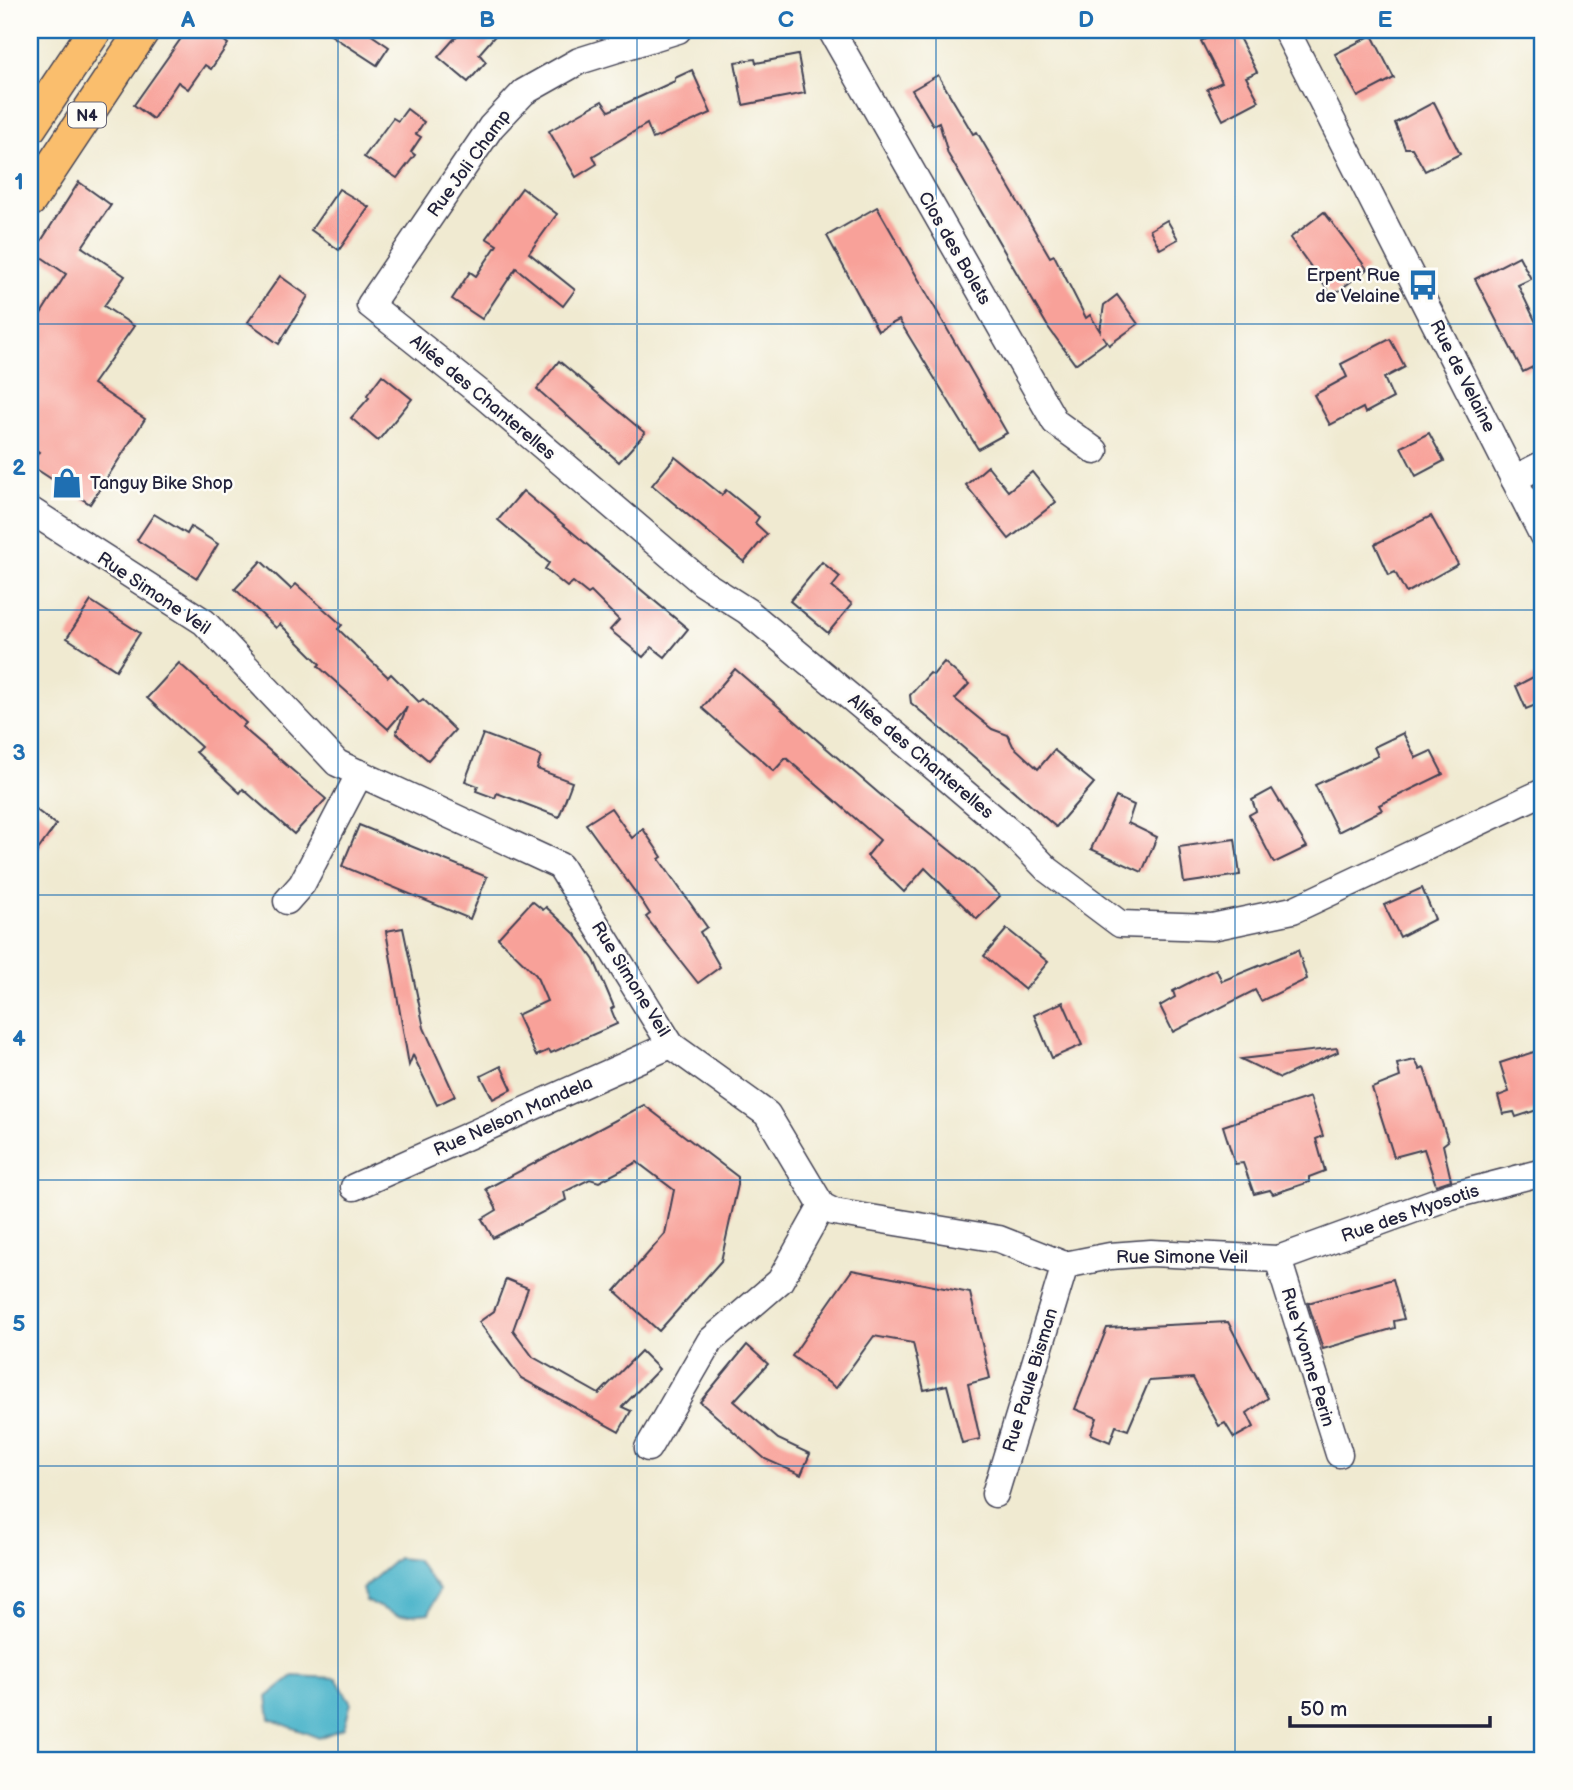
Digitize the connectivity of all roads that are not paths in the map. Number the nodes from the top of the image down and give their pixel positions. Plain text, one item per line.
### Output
1 (95, 30) edge
2 (144, 30) edge
3 (678, 30) edge
4 (831, 30) edge
5 (1286, 30) edge
6 (30, 127) edge
7 (30, 200) edge
8 (370, 305) joint
9 (1095, 451) dead end
10 (1543, 464) edge
11 (1514, 479) junction
12 (30, 510) edge
13 (1543, 536) edge
14 (360, 773) junction
15 (1543, 792) edge
16 (287, 901) dead end
17 (671, 1045) junction
18 (1543, 1172) edge
19 (354, 1187) dead end
20 (822, 1206) junction
21 (1279, 1259) junction
22 (1065, 1265) junction
23 (648, 1448) dead end
24 (1339, 1454) dead end
25 (995, 1494) dead end

1 - 6 main road, N4
2 - 7 main road, N4
3 - 8 street, Rue Joli Champ
4 - 9 street, Clos des Bolets
5 - 11 street, Rue de Velaine
8 - 15 street, Allée des Chanterelles
10 - 11 street
11 - 13 street, Rue de Velaine
12 - 14 street, Rue Simone Veil
14 - 16 street
14 - 17 street, Rue Simone Veil
17 - 19 street, Rue Nelson Mandela
17 - 20 street, Rue Simone Veil
18 - 21 street, Rue des Myosotis
20 - 22 street
20 - 23 street
21 - 22 street, Rue Simone Veil
21 - 24 street, Rue Yvonne Perin
22 - 25 street, Rue Paule Bisman

